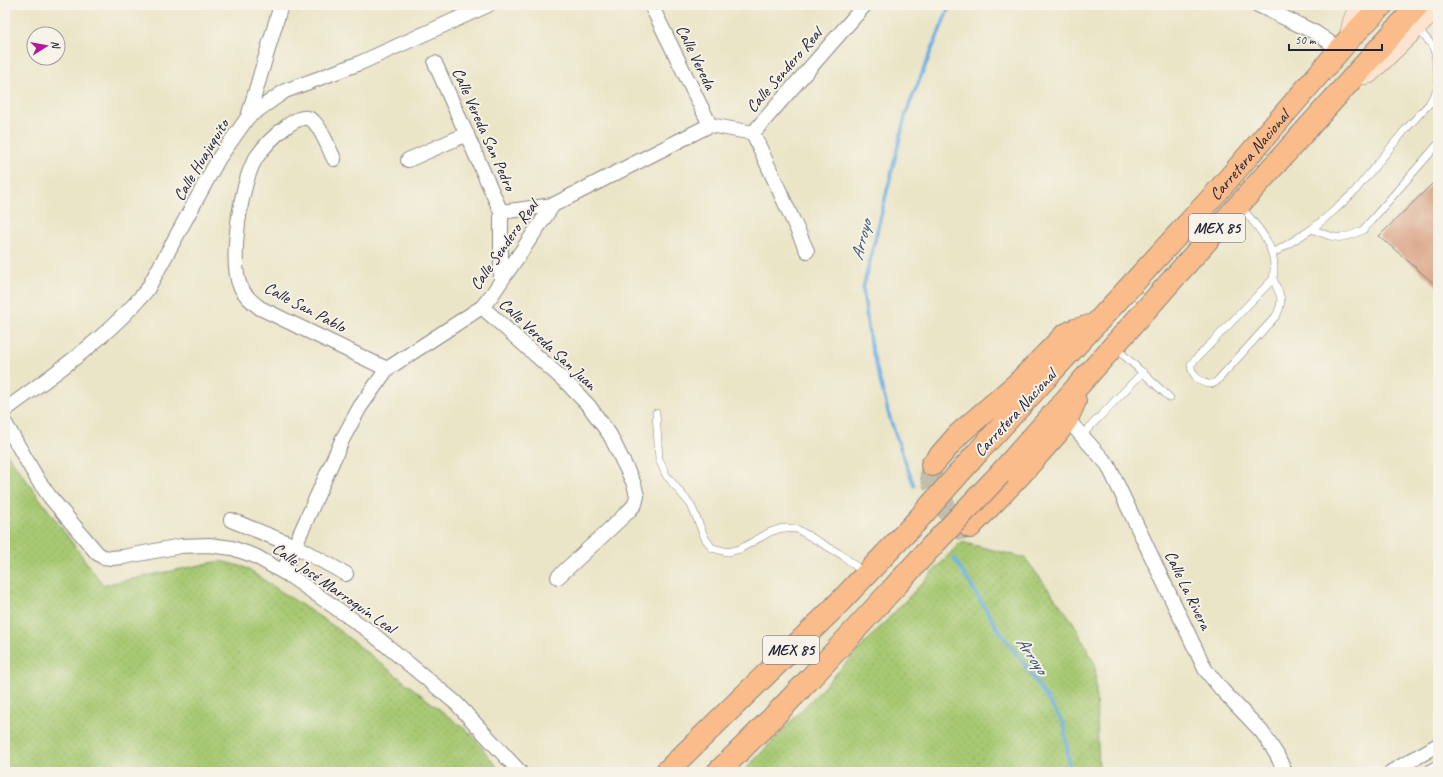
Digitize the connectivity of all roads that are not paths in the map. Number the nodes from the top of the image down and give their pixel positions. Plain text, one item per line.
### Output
1 (281, 5) edge
2 (488, 5) edge
3 (651, 5) edge
4 (1258, 5) edge
5 (1362, 5) edge
6 (1382, 5) edge
7 (1418, 5) edge
8 (864, 6) edge
9 (1438, 8) edge
10 (1417, 28) junction
11 (1345, 45) junction
12 (435, 63) dead end
13 (1350, 80) junction
14 (1438, 81) edge
15 (1438, 88) edge
16 (248, 117) junction
17 (710, 125) junction
18 (467, 134) junction
19 (753, 134) junction
20 (1438, 144) edge
21 (334, 159) dead end
22 (408, 160) dead end
23 (1239, 204) junction
24 (554, 205) junction
25 (501, 212) junction
26 (1312, 229) junction
27 (807, 251) dead end
28 (1272, 254) junction
29 (1272, 279) junction
30 (501, 280) junction
31 (482, 307) junction
32 (1097, 324) junction
33 (1113, 345) junction
34 (387, 369) junction
35 (1143, 372) junction
36 (1086, 376) junction
37 (1170, 398) dead end
38 (5, 410) edge
39 (656, 413) dead end
40 (1067, 419) junction
41 (5, 423) edge
42 (1082, 435) junction
43 (932, 465) dead end
44 (231, 520) dead end
45 (970, 527) dead end
46 (295, 546) junction
47 (283, 572) junction
48 (346, 574) dead end
49 (866, 575) junction
50 (558, 577) dead end
51 (1438, 745) edge
52 (1438, 768) edge
53 (520, 772) edge
54 (666, 772) edge
55 (718, 772) edge
56 (1285, 772) edge
57 (1391, 772) edge
58 (1431, 772) edge

1 - 16 street
2 - 16 street, Calle Huajuquito
3 - 17 street, Calle Vereda
4 - 11 street
5 - 11 main road
6 - 11 highway, Carretera Nacional / MEX 85
7 - 13 highway, Carretera Nacional / MEX 85
8 - 19 street, Calle Sendero Real
9 - 10 main road
10 - 13 main road
10 - 14 lane
11 - 32 highway, Carretera Nacional / MEX 85
12 - 18 street, Calle Vereda San Pedro
13 - 23 highway, Carretera Nacional / MEX 85
15 - 26 lane
16 - 38 street, Calle Huajuquito
17 - 19 street, Calle Sendero Real
17 - 24 street, Calle Sendero Real
18 - 22 street
18 - 25 street, Calle Vereda San Pedro
19 - 27 street
20 - 26 lane
21 - 34 street, Calle San Pablo
23 - 28 lane
23 - 33 highway, Carretera Nacional / MEX 85
24 - 25 street
24 - 30 street, Calle Sendero Real
25 - 30 street, Calle Vereda San Pedro
26 - 28 lane
28 - 29 lane
29 - 29 lane
30 - 31 street, Calle Sendero Real
31 - 34 street, Calle Sendero Real
31 - 50 street, Calle Vereda San Juan
32 - 43 highway
32 - 49 highway, Carretera Nacional / MEX 85, bridge
33 - 35 lane
33 - 36 highway, Carretera Nacional / MEX 85
34 - 46 street, Calle Sendero Real
35 - 37 lane
35 - 42 lane
36 - 40 highway, MEX 85
36 - 55 highway, Carretera Nacional / MEX 85, bridge
39 - 49 lane
40 - 42 street, Calle La Rivera
40 - 45 highway, MEX 85
41 - 47 street, Calle José Marroquín Leal
42 - 56 street, Calle La Rivera
44 - 46 street
46 - 47 street, Calle Sendero Real
46 - 48 street
47 - 53 street, Calle José Marroquín Leal
49 - 54 highway, Carretera Nacional / MEX 85
51 - 57 street
52 - 58 street

